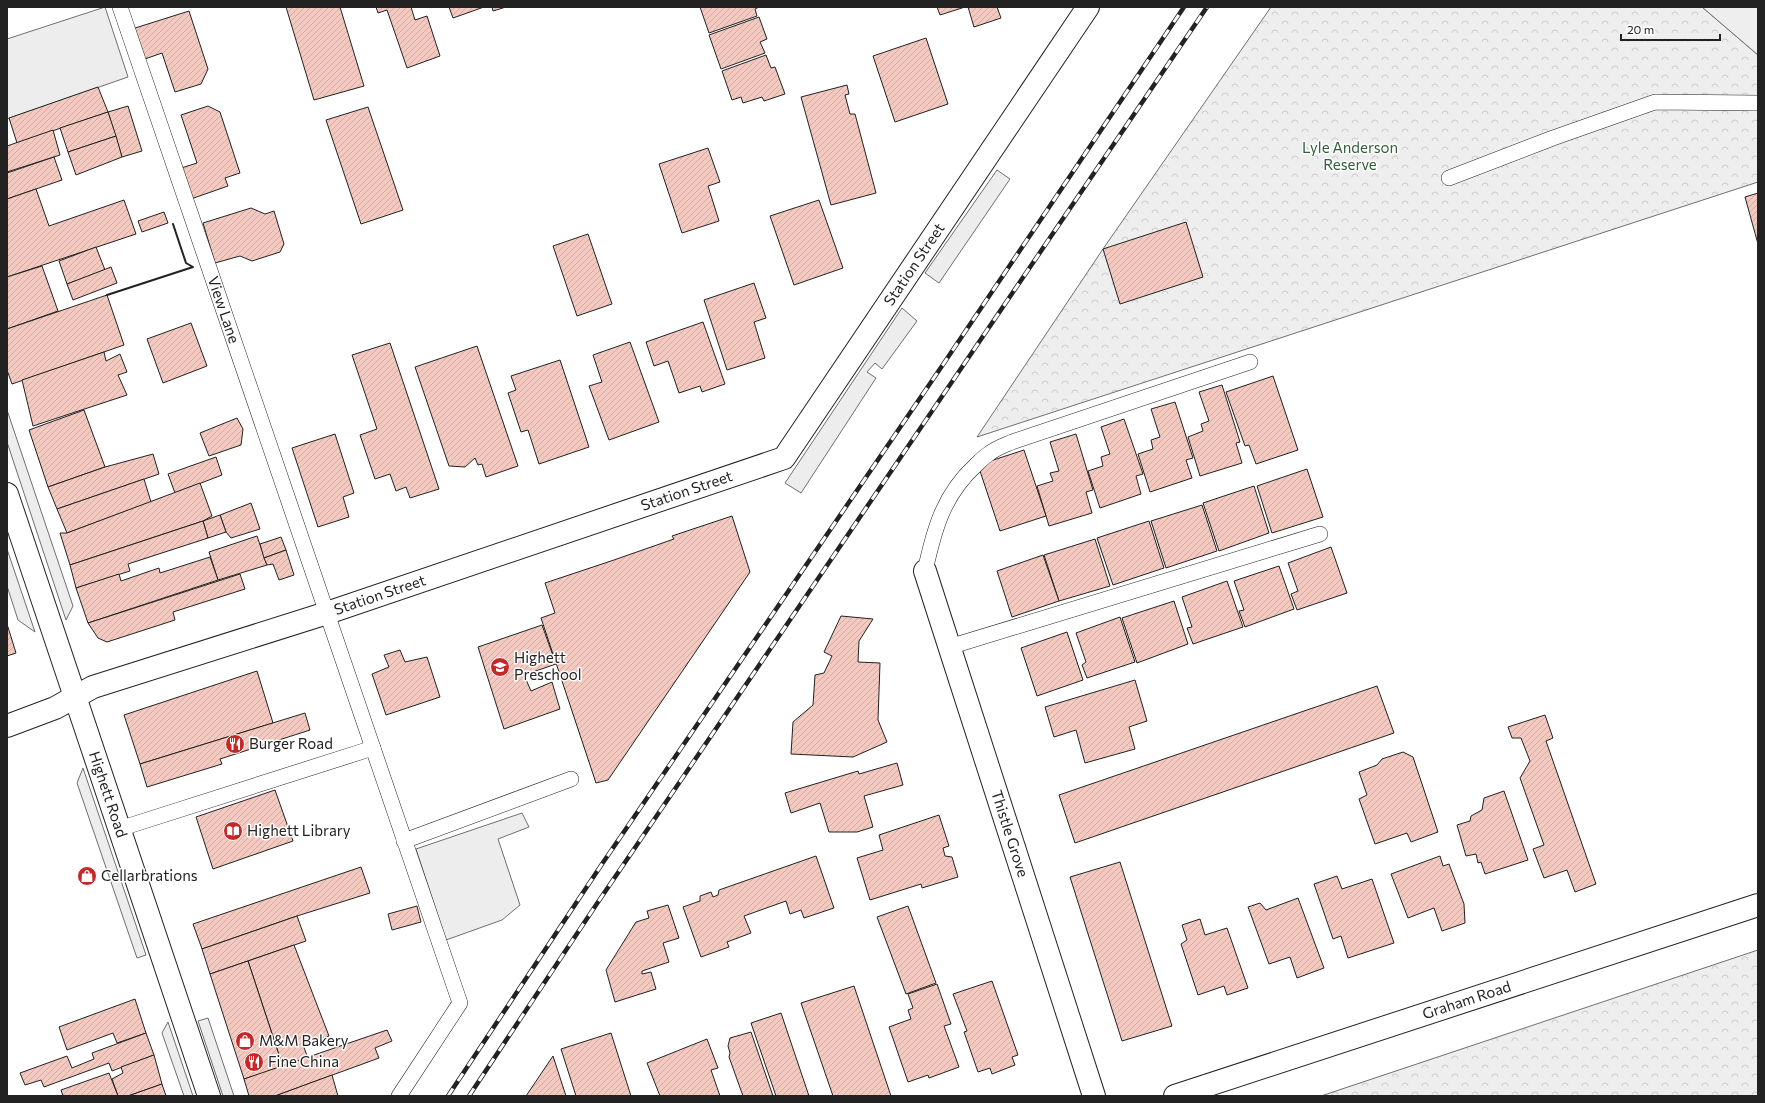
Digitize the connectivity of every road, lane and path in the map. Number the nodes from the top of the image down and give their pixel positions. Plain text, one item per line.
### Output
1 (120, 7) edge
2 (1088, 7) edge
3 (1758, 103) edge
4 (1450, 178) dead end
5 (1250, 362) dead end
6 (7, 494) edge
7 (1320, 534) dead end
8 (925, 571) joint
9 (327, 613) junction
10 (949, 647) junction
11 (75, 697) junction
12 (7, 726) edge
13 (373, 748) junction
14 (571, 779) dead end
15 (119, 829) junction
16 (404, 841) junction
17 (1758, 905) edge
18 (209, 1096) edge
19 (399, 1096) edge
20 (1094, 1096) edge
21 (1175, 1096) edge

1 - 9 lane, View Lane
2 - 9 street, Station Street
3 - 4 lane
5 - 8 lane
6 - 11 street, Highett Road
7 - 10 lane
8 - 10 street, Thistle Grove
9 - 11 street, Station Street
9 - 13 lane, View Lane
10 - 20 street, Thistle Grove
11 - 12 street, Station Street
11 - 15 street, Highett Road
13 - 15 lane
13 - 16 lane, View Lane
14 - 16 lane
15 - 18 street, Highett Road
16 - 19 lane, View Lane
17 - 21 street, Graham Road

